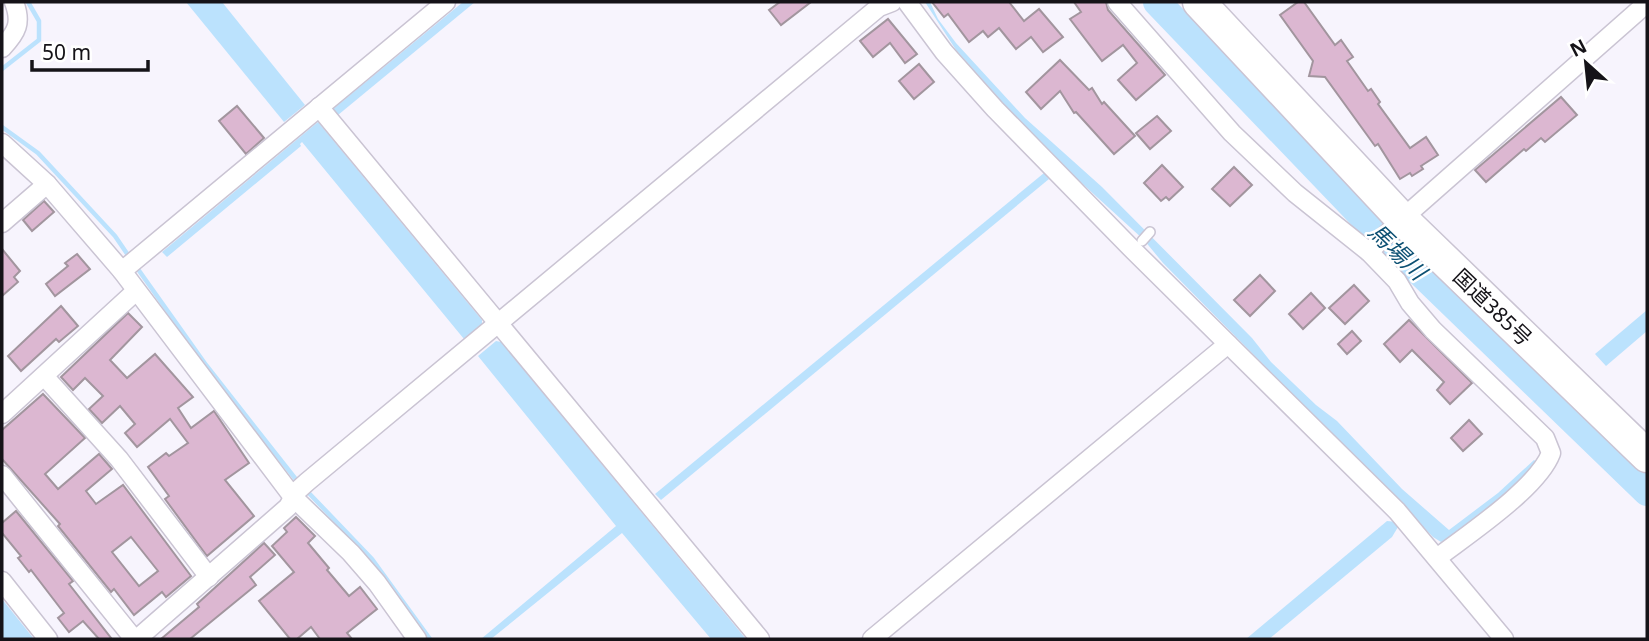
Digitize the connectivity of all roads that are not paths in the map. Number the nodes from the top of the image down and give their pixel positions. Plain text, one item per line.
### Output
1 (14, 2) edge
2 (446, 2) edge
3 (907, 2) edge
4 (1117, 2) edge
5 (1199, 2) edge
6 (882, 3) edge
7 (1647, 4) edge
8 (2, 48) edge
9 (319, 107) junction
10 (2, 143) edge
11 (47, 184) junction
12 (2, 223) edge
13 (1397, 224) junction
14 (1150, 232) dead end
15 (1142, 241) dead end
16 (1372, 248) junction
17 (129, 265) junction
18 (136, 291) junction
19 (499, 323) junction
20 (1228, 344) junction
21 (44, 376) junction
22 (2, 414) edge
23 (1647, 456) edge
24 (2, 475) edge
25 (299, 490) junction
26 (1437, 558) junction
27 (209, 578) junction
28 (2, 581) edge
29 (48, 639) edge
30 (135, 639) edge
31 (416, 639) edge
32 (760, 639) edge
33 (872, 639) edge
34 (1504, 639) edge

1 - 8 street
2 - 9 street
3 - 20 street
4 - 16 street
5 - 13 highway, 国道385号
6 - 19 street
7 - 13 street
9 - 17 street
9 - 19 street
10 - 11 street
11 - 12 street
11 - 17 street
13 - 16 street
13 - 23 highway, 国道385号
14 - 15 lane
16 - 26 street
17 - 18 street
18 - 21 street
18 - 25 street
19 - 25 street
19 - 32 street
20 - 26 street
20 - 33 street
21 - 22 street
21 - 27 street
24 - 30 street
25 - 27 street
25 - 31 street
26 - 34 street
27 - 30 street
28 - 29 street

